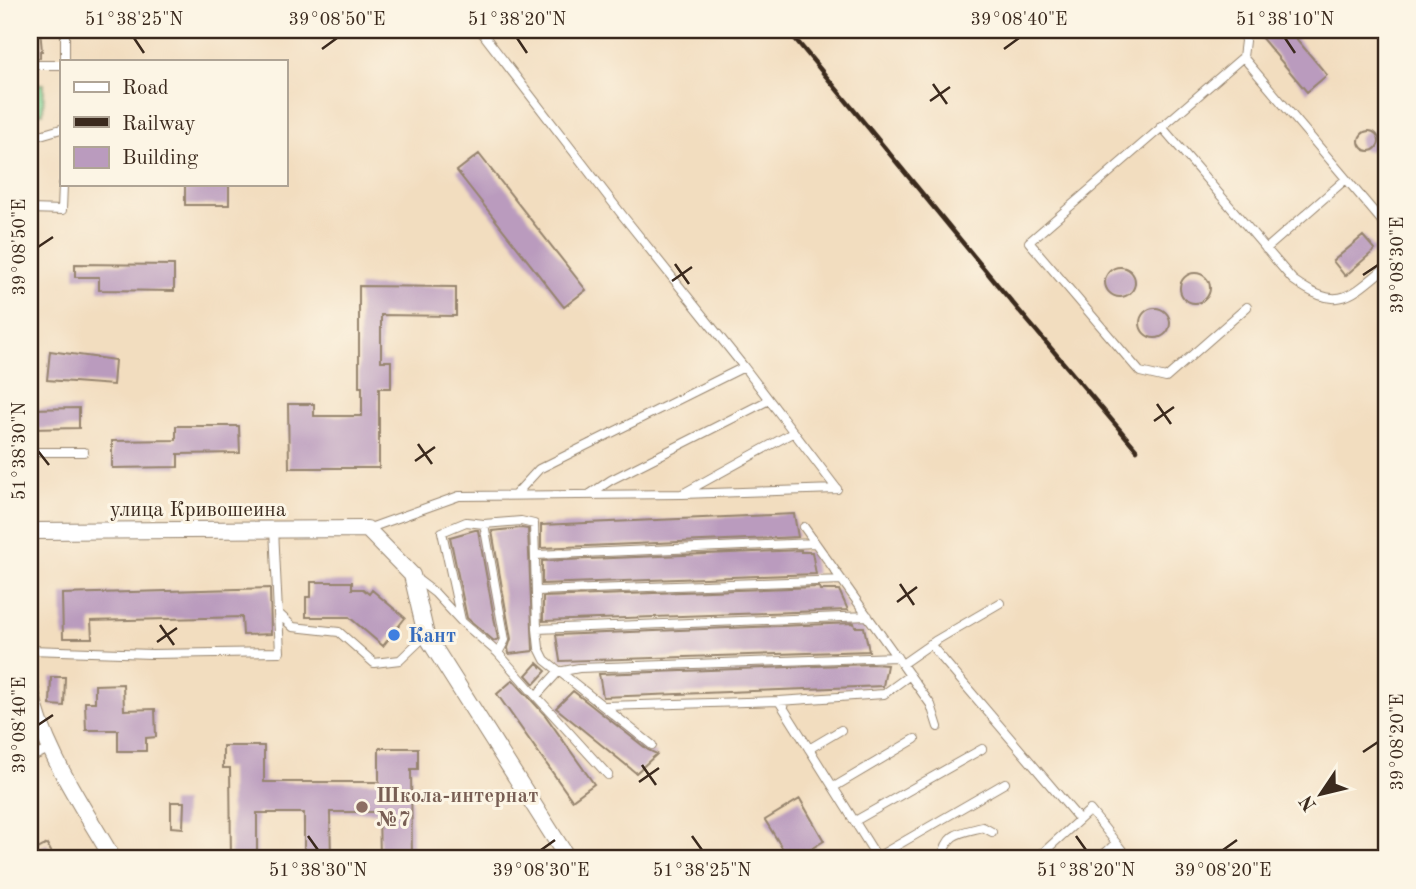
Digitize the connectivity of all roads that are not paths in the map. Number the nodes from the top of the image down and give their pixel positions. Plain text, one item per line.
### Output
1 (65, 30) edge
2 (480, 30) edge
3 (1243, 30) edge
4 (1243, 57) junction
5 (63, 60) edge
6 (60, 63) edge
7 (30, 65) edge
8 (1161, 126) junction
9 (60, 129) edge
10 (30, 138) edge
11 (1346, 179) junction
12 (63, 186) edge
13 (30, 209) edge
14 (1386, 226) edge
15 (1266, 249) junction
16 (1386, 267) edge
17 (1247, 307) dead end
18 (744, 367) junction
19 (769, 400) junction
20 (794, 432) junction
21 (30, 452) edge
22 (84, 452) dead end
23 (682, 494) junction
24 (515, 495) junction
25 (590, 495) junction
26 (484, 524) junction
27 (804, 527) dead end
28 (274, 529) junction
29 (367, 529) junction
30 (30, 531) edge
31 (815, 543) junction
32 (536, 555) junction
33 (412, 575) junction
34 (842, 580) junction
35 (537, 591) junction
36 (1000, 603) dead end
37 (278, 612) junction
38 (868, 616) junction
39 (461, 621) junction
40 (537, 629) junction
41 (426, 635) junction
42 (930, 644) junction
43 (30, 650) edge
44 (498, 653) junction
45 (900, 661) junction
46 (558, 672) junction
47 (909, 675) junction
48 (30, 687) edge
49 (536, 696) junction
50 (779, 701) junction
51 (605, 706) junction
52 (938, 726) dead end
53 (841, 730) dead end
54 (915, 739) dead end
55 (652, 745) dead end
56 (51, 748) junction
57 (809, 749) junction
58 (982, 750) dead end
59 (30, 758) edge
60 (608, 775) dead end
61 (1005, 783) dead end
62 (834, 787) junction
63 (1079, 819) junction
64 (855, 821) junction
65 (992, 832) dead end
66 (1116, 843) junction
67 (113, 859) edge
68 (568, 859) edge
69 (942, 859) edge
70 (1036, 859) edge
71 (1099, 859) edge
72 (1129, 859) edge

1 - 5 lane
2 - 18 lane
3 - 4 lane
4 - 8 lane
4 - 11 lane
6 - 7 lane
8 - 15 lane
8 - 17 lane
9 - 10 lane
11 - 14 lane
11 - 15 lane
12 - 13 lane
15 - 16 lane
18 - 19 lane
18 - 24 lane
19 - 20 lane
19 - 25 lane
20 - 23 lane
20 - 23 lane
21 - 22 lane
23 - 25 lane
24 - 25 lane
24 - 29 lane
26 - 32 lane
26 - 39 lane
26 - 44 lane
27 - 31 lane
28 - 29 street, улица Кривошеина
28 - 30 street, улица Кривошеина
28 - 37 lane
29 - 33 street
31 - 32 lane
31 - 34 lane
32 - 35 lane
33 - 39 lane
33 - 41 street
34 - 35 lane
34 - 38 lane
35 - 40 lane
36 - 42 lane
37 - 41 lane
37 - 43 lane
38 - 40 lane
38 - 45 lane
39 - 44 lane
40 - 46 lane
41 - 68 street
42 - 45 lane
42 - 63 lane
44 - 49 lane
45 - 46 lane
45 - 47 lane
46 - 49 lane
46 - 51 lane
47 - 50 lane
47 - 52 lane
48 - 56 street
49 - 60 lane
50 - 51 lane
50 - 57 lane
51 - 55 lane
53 - 57 lane
54 - 62 lane
56 - 59 lane
56 - 67 street
57 - 62 lane
58 - 64 lane
61 - 64 lane
62 - 64 lane
63 - 66 lane
63 - 70 lane
65 - 69 lane
66 - 71 lane
66 - 72 lane

